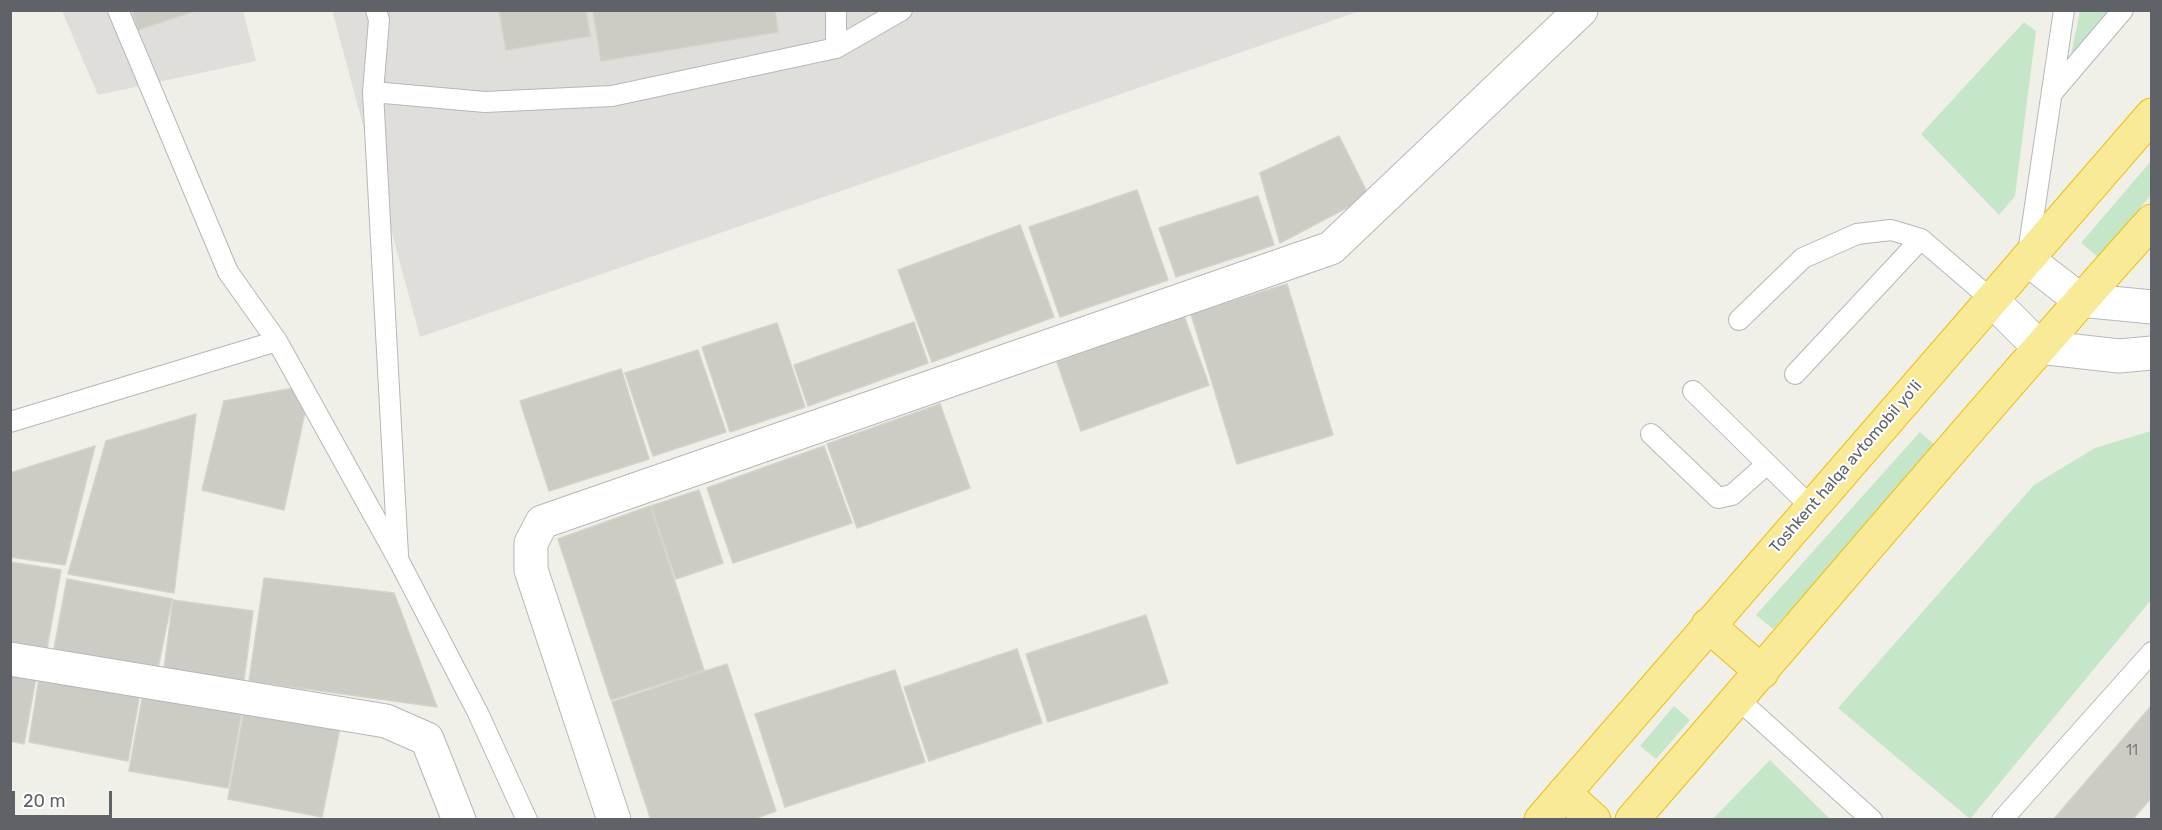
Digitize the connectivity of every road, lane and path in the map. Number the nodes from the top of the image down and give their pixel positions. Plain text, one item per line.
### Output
1 (117, 10) edge
2 (376, 10) edge
3 (836, 10) edge
4 (903, 10) edge
5 (1581, 10) edge
6 (2064, 10) edge
7 (2123, 10) edge
8 (836, 48) junction
9 (373, 92) junction
10 (2053, 92) junction
11 (2151, 115) edge
12 (2151, 221) edge
13 (1921, 238) junction
14 (2027, 259) junction
15 (1992, 300) junction
16 (2080, 300) junction
17 (2151, 307) edge
18 (1739, 320) dead end
19 (277, 341) junction
20 (2039, 347) junction
21 (2151, 353) edge
22 (1795, 374) dead end
23 (1693, 391) dead end
24 (10, 422) edge
25 (1651, 434) dead end
26 (1767, 464) junction
27 (1811, 507) junction
28 (399, 561) junction
29 (1708, 625) junction
30 (2151, 652) edge
31 (10, 659) edge
32 (1762, 672) junction
33 (1738, 699) junction
34 (1564, 793) junction
35 (459, 819) edge
36 (527, 819) edge
37 (614, 819) edge
38 (1541, 819) edge
39 (1594, 819) edge
40 (1632, 819) edge
41 (1872, 819) edge
42 (2002, 819) edge

1 - 19 lane
2 - 9 lane
3 - 8 lane
4 - 8 lane
5 - 37 street
6 - 10 lane
7 - 10 lane
8 - 9 lane
9 - 28 lane
10 - 14 lane
11 - 14 highway, Toshkent halqa avtomobil yo'li
12 - 16 highway
13 - 15 lane
13 - 18 lane
13 - 22 lane
14 - 15 highway, Toshkent halqa avtomobil yo'li
14 - 16 street
15 - 20 street
15 - 27 highway, Toshkent halqa avtomobil yo'li
16 - 17 street
16 - 20 highway
19 - 24 lane
19 - 28 lane
20 - 21 street
20 - 32 highway
23 - 26 lane
25 - 26 lane
26 - 27 lane
27 - 29 highway, Toshkent halqa avtomobil yo'li
28 - 36 lane
29 - 32 highway
29 - 34 highway, Toshkent halqa avtomobil yo'li
30 - 42 lane
31 - 35 street
32 - 33 highway
33 - 40 highway
33 - 41 lane
34 - 38 highway, Toshkent halqa avtomobil yo'li
34 - 39 highway

